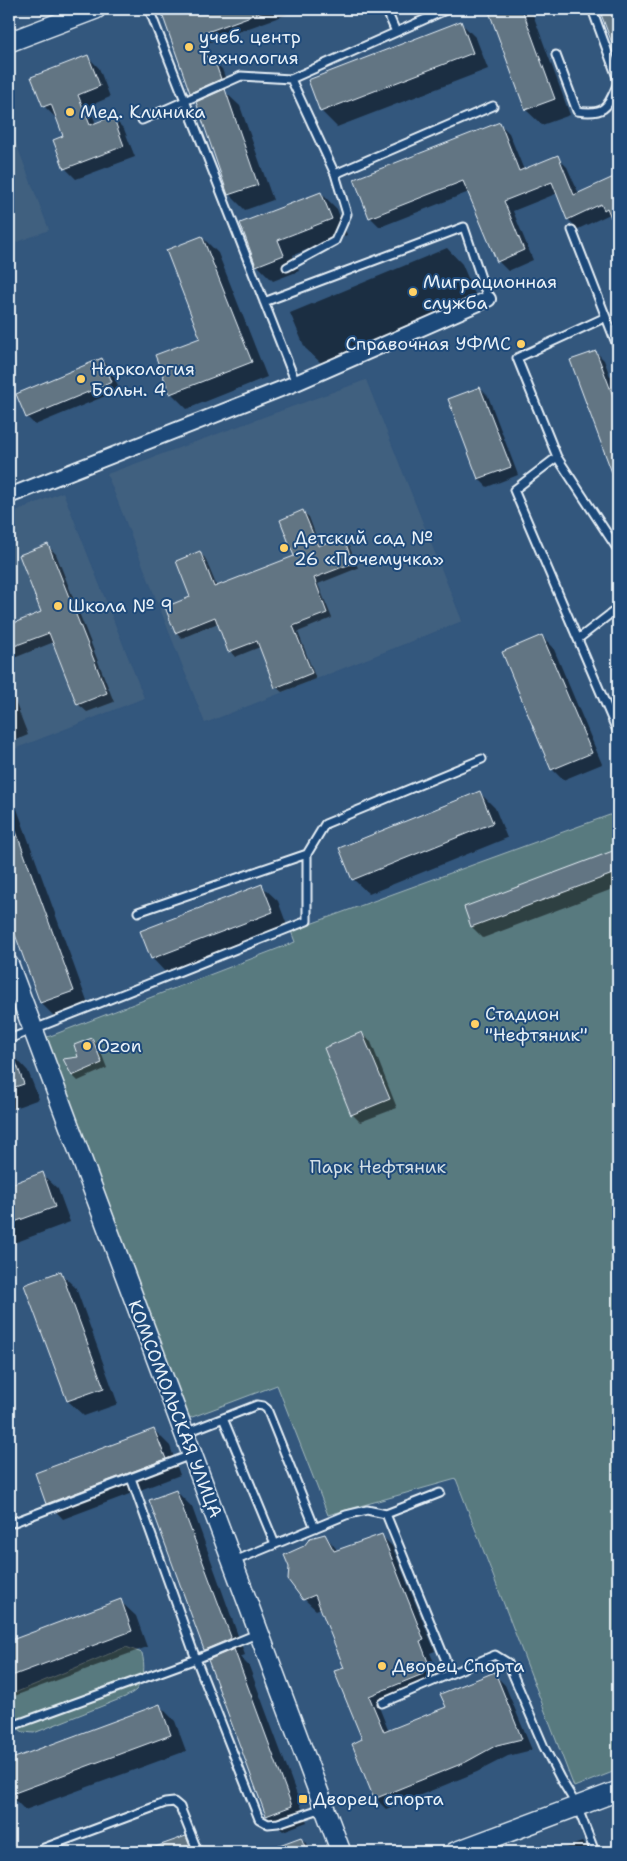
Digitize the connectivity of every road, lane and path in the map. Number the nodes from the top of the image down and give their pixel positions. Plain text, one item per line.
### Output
1 (96, 9) edge
2 (149, 9) edge
3 (386, 9) edge
4 (448, 9) edge
5 (592, 9) edge
6 (396, 32) junction
7 (9, 42) edge
8 (556, 55) dead end
9 (291, 79) junction
10 (618, 81) edge
11 (185, 101) junction
12 (493, 106) dead end
13 (142, 120) dead end
14 (335, 174) junction
15 (572, 230) dead end
16 (287, 267) dead end
17 (488, 299) joint
18 (264, 302) junction
19 (606, 317) junction
20 (618, 348) edge
21 (296, 384) junction
22 (557, 457) junction
23 (9, 496) edge
24 (618, 550) edge
25 (618, 608) edge
26 (578, 639) junction
27 (618, 733) edge
28 (482, 759) dead end
29 (307, 854) junction
30 (138, 912) dead end
31 (9, 965) edge
32 (33, 1030) junction
33 (9, 1039) edge
34 (223, 1418) junction
35 (184, 1434) junction
36 (192, 1455) junction
37 (131, 1478) junction
38 (440, 1493) dead end
39 (386, 1514) junction
40 (9, 1524) edge
41 (315, 1528) junction
42 (276, 1544) junction
43 (232, 1562) junction
44 (259, 1633) junction
45 (196, 1658) junction
46 (452, 1674) junction
47 (382, 1703) dead end
48 (9, 1727) edge
49 (618, 1791) edge
50 (577, 1806) junction
51 (324, 1807) junction
52 (40, 1852) edge
53 (198, 1852) edge
54 (341, 1852) edge
55 (455, 1852) edge
56 (595, 1852) edge

1 - 7 street
2 - 11 lane
3 - 6 lane
4 - 6 lane
5 - 10 lane
6 - 9 lane
8 - 10 lane
9 - 11 lane
9 - 14 lane
11 - 13 lane
11 - 18 lane
12 - 14 lane
14 - 16 lane
15 - 19 lane
17 - 18 lane
17 - 21 street
18 - 21 lane
19 - 20 lane
19 - 22 lane
21 - 23 street
22 - 24 lane
22 - 26 lane
25 - 26 lane
26 - 27 lane
28 - 29 lane
29 - 30 lane
29 - 32 lane
31 - 32 street, КОМСОМОЛЬСКАЯ УЛИЦА
32 - 33 lane
32 - 35 street, КОМСОМОЛЬСКАЯ УЛИЦА
34 - 35 lane
34 - 41 lane
34 - 42 lane
35 - 36 street, КОМСОМОЛЬСКАЯ УЛИЦА
36 - 37 lane
36 - 43 street, КОМСОМОЛЬСКАЯ УЛИЦА
37 - 40 lane
37 - 45 lane
38 - 39 lane
39 - 41 lane
39 - 46 lane
41 - 42 lane
42 - 43 lane
43 - 44 street, КОМСОМОЛЬСКАЯ УЛИЦА
44 - 45 lane
44 - 51 street, КОМСОМОЛЬСКАЯ УЛИЦА
45 - 48 lane
45 - 51 lane
46 - 47 lane
46 - 50 lane
49 - 50 street
50 - 55 street
50 - 56 lane
51 - 54 street, КОМСОМОЛЬСКАЯ УЛИЦА
52 - 53 lane

